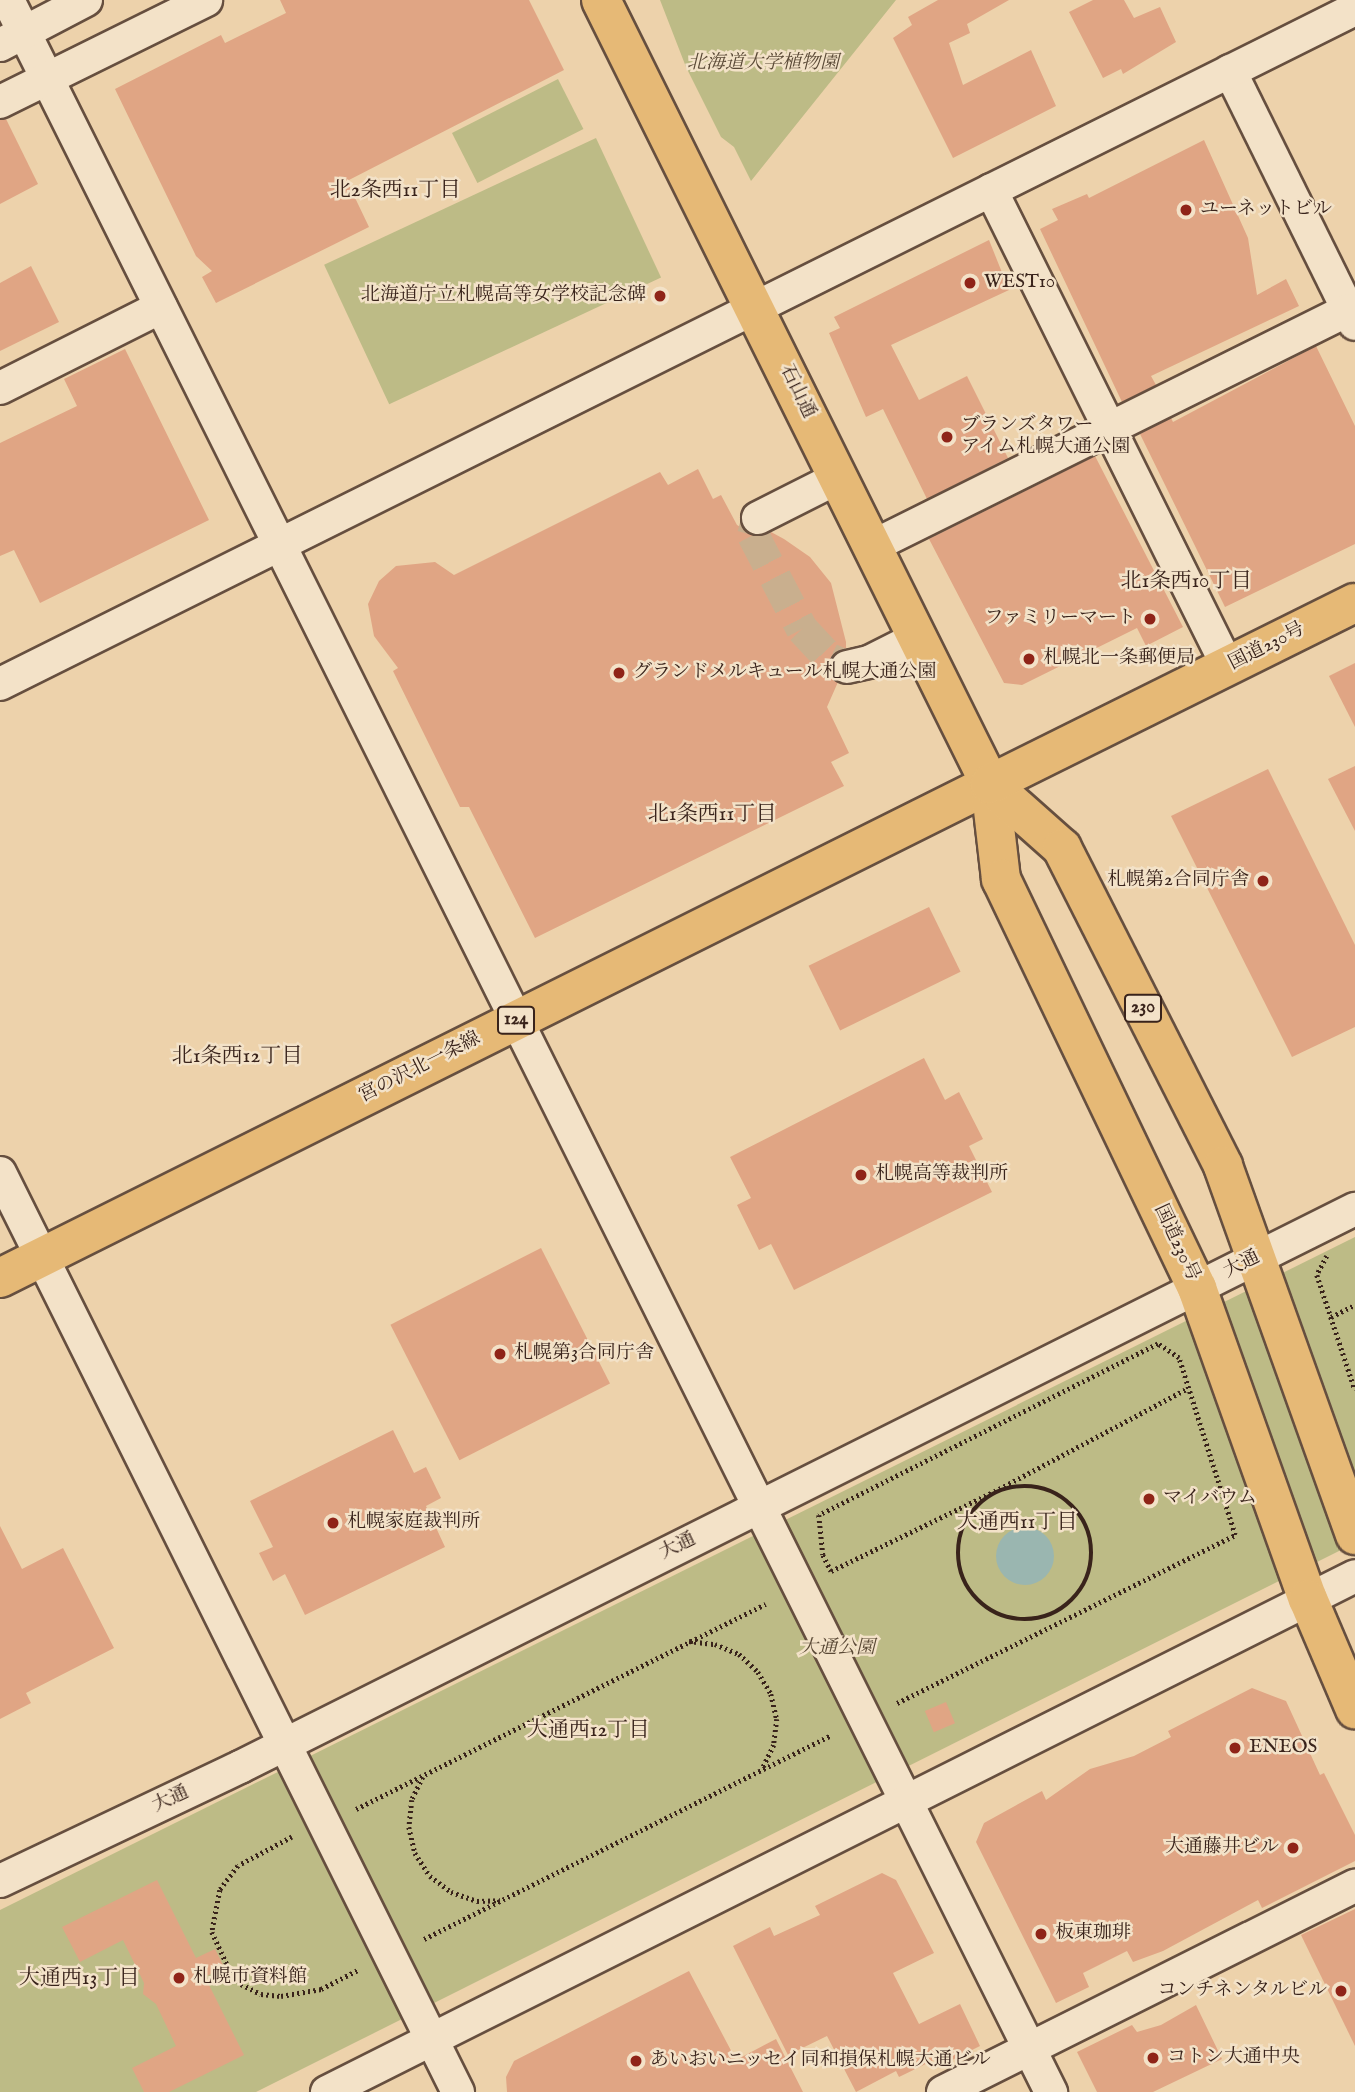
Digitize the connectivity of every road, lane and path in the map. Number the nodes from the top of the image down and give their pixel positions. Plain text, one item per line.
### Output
1 (8, 0) edge
2 (86, 0) edge
3 (206, 0) edge
4 (601, 0) edge
5 (1355, 9) edge
6 (12, 38) edge
7 (1230, 71) junction
8 (47, 78) junction
9 (0, 102) edge
10 (991, 190) junction
11 (161, 307) junction
12 (755, 307) junction
13 (1351, 317) edge
14 (0, 388) edge
15 (1111, 430) junction
16 (839, 477) junction
17 (758, 518) dead end
18 (279, 544) junction
19 (873, 546) junction
20 (1355, 603) edge
21 (919, 637) junction
22 (847, 667) dead end
23 (1228, 667) junction
24 (0, 684) edge
25 (990, 784) junction
26 (516, 1020) junction
27 (0, 1173) edge
28 (1355, 1209) edge
29 (1331, 1248) dead end
30 (42, 1257) junction
31 (1257, 1257) junction
32 (0, 1278) edge
33 (1197, 1288) junction
34 (1355, 1305) edge
35 (1331, 1317) junction
36 (1188, 1388) junction
37 (1355, 1390) edge
38 (999, 1489) junction
39 (759, 1507) junction
40 (1355, 1535) edge
41 (1355, 1576) edge
42 (1308, 1599) junction
43 (766, 1604) dead end
44 (689, 1642) junction
45 (897, 1703) dead end
46 (1355, 1709) edge
47 (830, 1735) dead end
48 (285, 1744) junction
49 (763, 1769) junction
50 (423, 1776) junction
51 (905, 1800) junction
52 (356, 1809) dead end
53 (292, 1837) dead end
54 (0, 1881) edge
55 (1355, 1886) edge
56 (504, 1900) junction
57 (424, 1939) dead end
58 (358, 1970) dead end
59 (431, 2039) junction
60 (1030, 2049) junction
61 (327, 2092) edge
62 (458, 2092) edge
63 (943, 2092) edge
64 (1051, 2092) edge

1 - 6 street
2 - 6 street
3 - 8 street
4 - 12 main road, 石山通
5 - 7 street
6 - 8 street
7 - 10 street
7 - 13 street
8 - 9 street
8 - 11 street
10 - 12 street
10 - 15 street
11 - 14 street
11 - 18 street
12 - 16 main road, 石山通
12 - 18 street
13 - 15 street
15 - 19 street
15 - 23 street
16 - 17 street
16 - 19 main road, 石山通
18 - 24 street
18 - 26 street
19 - 21 main road, 石山通
20 - 23 main road, 国道230号
21 - 22 street
21 - 25 main road, 石山通
23 - 25 main road, 国道230号
25 - 26 main road, 宮の沢北一条線 / 124
25 - 31 main road, 230
25 - 33 main road, 国道230号
26 - 30 main road, 宮の沢北一条線 / 124
26 - 39 street
27 - 30 street
28 - 31 street, 大通
29 - 35 path
30 - 32 main road, 宮の沢北一条線 / 124
30 - 48 street
31 - 33 street, 大通
31 - 40 main road, 230
33 - 39 street, 大通
33 - 42 main road, 国道230号
34 - 35 path
35 - 37 path
36 - 38 path
36 - 38 path
36 - 45 path
38 - 38 path
39 - 48 street, 大通
39 - 51 street
41 - 42 street
42 - 46 main road, 国道230号
42 - 51 street
43 - 44 path
44 - 49 path
44 - 50 path
47 - 49 path
48 - 54 street, 大通
48 - 59 street
49 - 56 path
50 - 52 path
50 - 56 path
51 - 59 street
51 - 60 street
53 - 58 path
55 - 60 street
56 - 57 path
59 - 61 street
59 - 62 street
60 - 63 street
60 - 64 street

